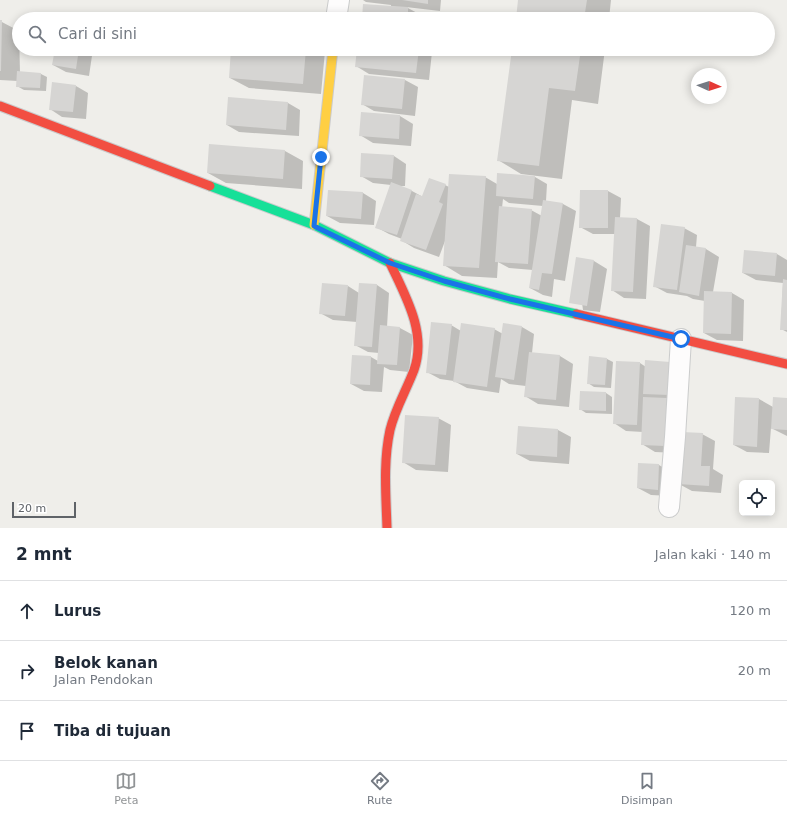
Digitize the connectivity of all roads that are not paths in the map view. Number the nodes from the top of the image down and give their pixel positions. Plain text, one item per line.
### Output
1 (338, 0) edge
2 (337, 12) edge
3 (332, 56) edge
4 (0, 106) edge
5 (314, 226) junction
6 (390, 263) junction
7 (681, 339) junction
8 (787, 364) edge
9 (669, 507) dead end
10 (387, 528) edge

1 - 2 street
3 - 5 main road
4 - 5 main road
5 - 6 main road
6 - 7 main road
6 - 10 main road
7 - 8 main road
7 - 9 street

